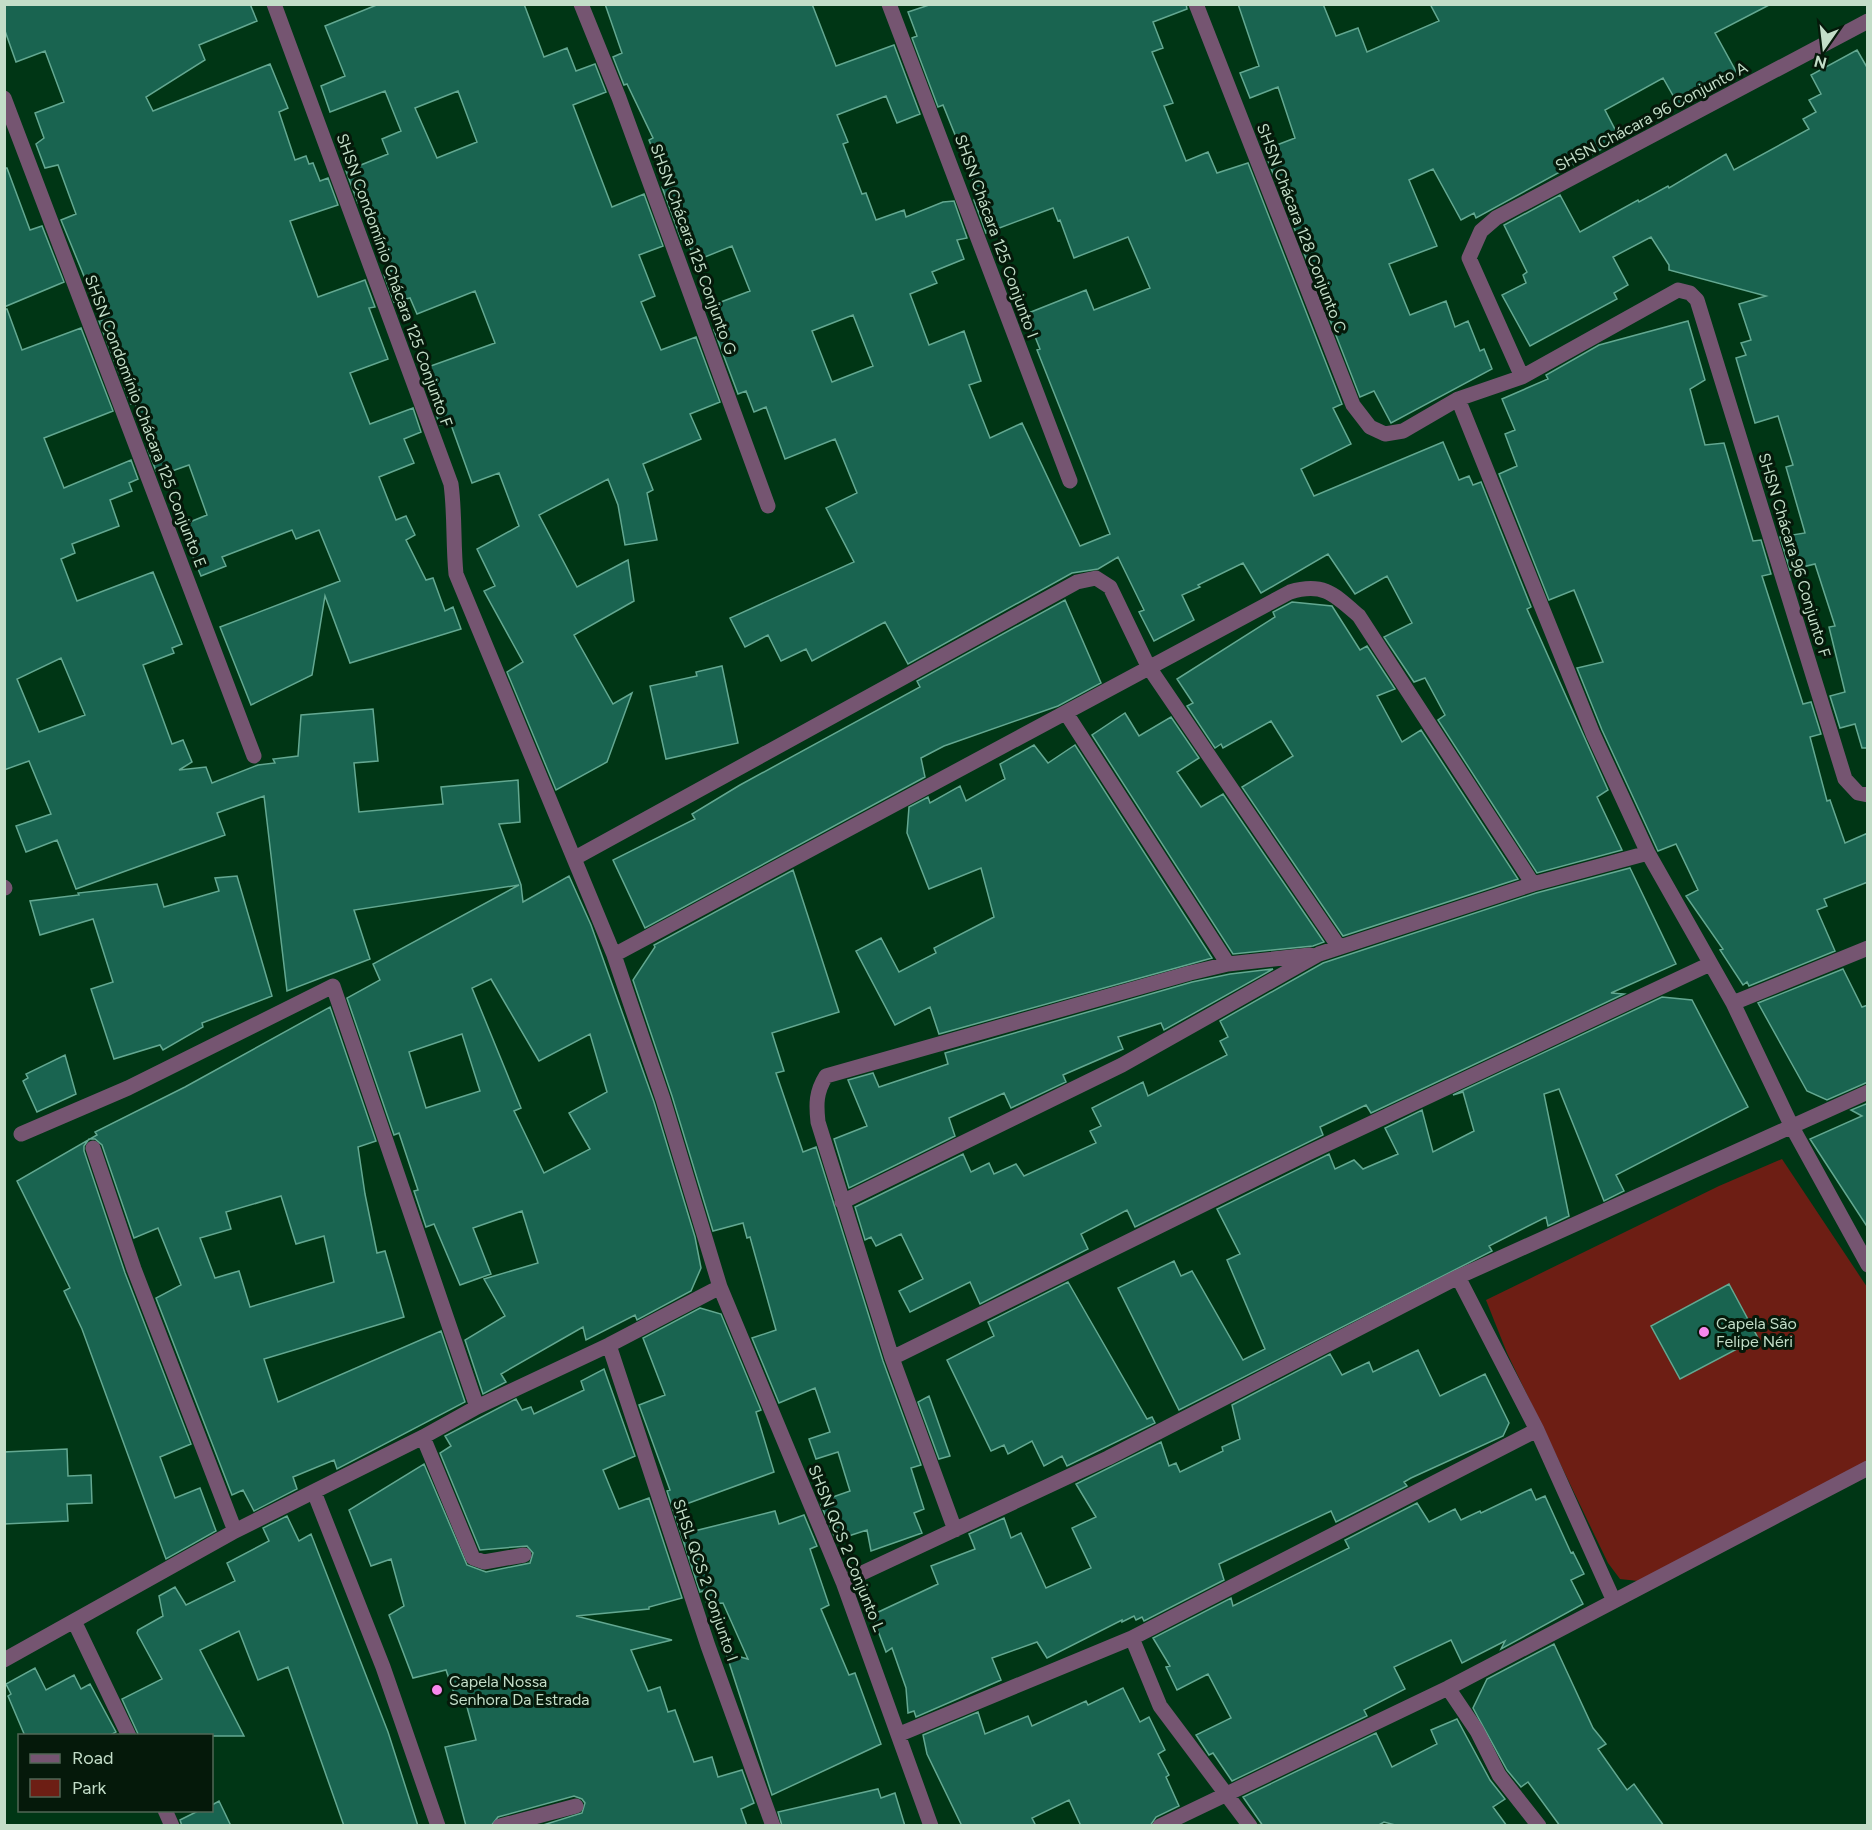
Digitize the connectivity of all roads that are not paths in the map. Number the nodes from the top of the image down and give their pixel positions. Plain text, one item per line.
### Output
1 (274, 4) edge
2 (581, 4) edge
3 (889, 4) edge
4 (1196, 4) edge
5 (1868, 21) edge
6 (4, 98) edge
7 (1522, 377) junction
8 (1458, 399) junction
9 (1070, 481) dead end
10 (768, 506) dead end
11 (1148, 666) junction
12 (1066, 713) junction
13 (254, 756) dead end
14 (1868, 795) edge
15 (1648, 853) junction
16 (574, 858) junction
17 (1533, 884) junction
18 (1339, 947) junction
19 (1868, 948) edge
20 (1319, 954) junction
21 (614, 955) junction
22 (1710, 963) junction
23 (1228, 964) junction
24 (1733, 1003) junction
25 (1868, 1092) edge
26 (1792, 1127) junction
27 (21, 1134) dead end
28 (93, 1148) dead end
29 (842, 1202) junction
30 (1868, 1265) edge
31 (1458, 1277) junction
32 (720, 1287) junction
33 (609, 1345) junction
34 (892, 1358) junction
35 (477, 1407) junction
36 (1537, 1430) junction
37 (423, 1437) junction
38 (1868, 1467) edge
39 (314, 1492) junction
40 (955, 1530) junction
41 (235, 1531) junction
42 (524, 1555) dead end
43 (843, 1582) junction
44 (1613, 1599) junction
45 (74, 1621) junction
46 (1132, 1638) junction
47 (4, 1660) edge
48 (1448, 1688) junction
49 (128, 1734) edge
50 (900, 1734) junction
51 (1226, 1793) junction
52 (576, 1806) dead end
53 (166, 1812) edge
54 (172, 1826) edge
55 (438, 1826) edge
56 (500, 1826) edge
57 (773, 1826) edge
58 (931, 1826) edge
59 (1160, 1826) edge
60 (1250, 1826) edge
61 (1539, 1826) edge

1 - 16 street, SHSN Condomínio Chácara 125 Conjunto F
2 - 10 street, SHSN Chácara 125 Conjunto G
3 - 9 street, SHSN Chácara 125 Conjunto I
4 - 8 street, SHSN Chácara 128 Conjunto C
5 - 7 street, SHSN Chácara 96 Conjunto A
6 - 13 street, SHSN Condomínio Chácara 125 Conjunto E
7 - 8 street
7 - 14 street, SHSN Chácara 96 Conjunto F
8 - 15 street
11 - 12 street
11 - 16 street
11 - 17 street
11 - 18 street
12 - 21 street
12 - 23 street
15 - 17 street
15 - 22 street
16 - 21 street, SHSN Condomínio Chácara 125 Conjunto F
17 - 18 street
18 - 20 street
19 - 24 street
20 - 23 street
20 - 29 street
21 - 32 street, SHSN QCS 2 Conjunto L
22 - 24 street
22 - 34 street
23 - 29 street
24 - 26 street
25 - 26 street
26 - 30 street
26 - 31 street
27 - 35 street
28 - 41 street
29 - 34 street
31 - 36 street
31 - 40 street
32 - 33 street
32 - 43 street, SHSN QCS 2 Conjunto L
33 - 35 street
33 - 57 street, SHSL QCS 2 Conjunto I
34 - 40 street
35 - 37 street
36 - 44 street
36 - 46 street
37 - 39 street
37 - 42 street
38 - 44 street
39 - 41 street
39 - 55 street
40 - 43 street
41 - 45 street
43 - 50 street, SHSN QCS 2 Conjunto L
44 - 48 street
45 - 47 street
45 - 49 street
46 - 50 street
46 - 51 street
48 - 51 street
48 - 61 street
50 - 58 street, SHSN QCS 2 Conjunto L
51 - 59 street
51 - 60 street
52 - 56 street
53 - 54 street

